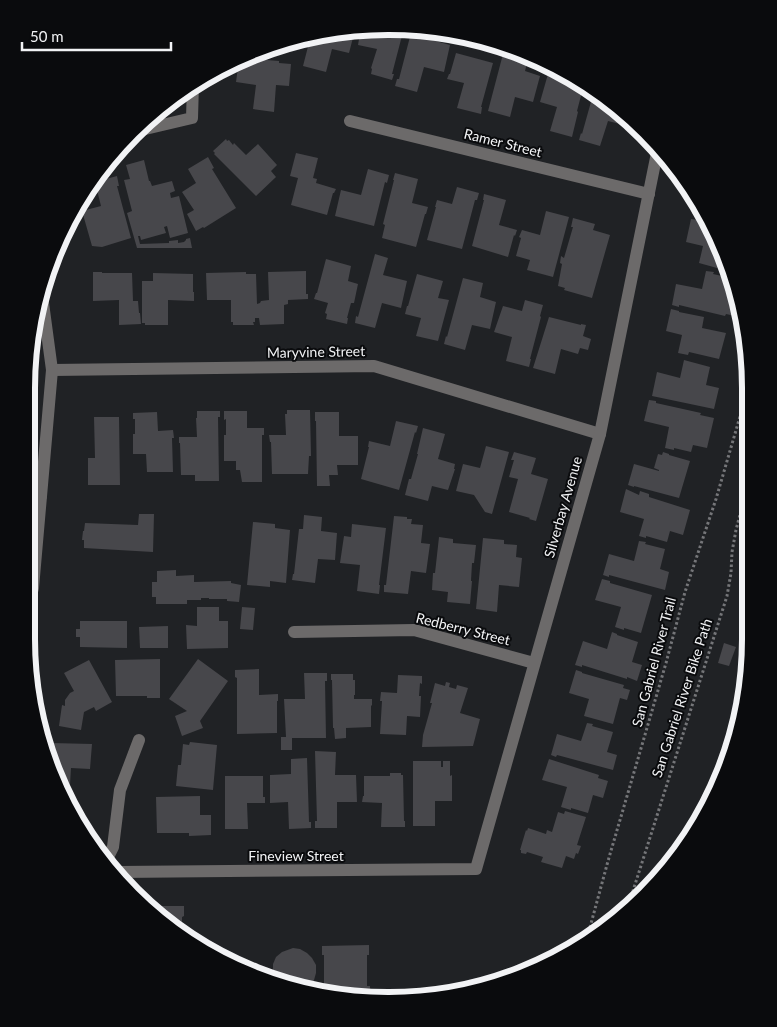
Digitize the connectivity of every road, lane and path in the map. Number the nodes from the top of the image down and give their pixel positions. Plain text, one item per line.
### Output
1 (193, 95) edge
2 (350, 121) dead end
3 (150, 128) edge
4 (656, 158) edge
5 (649, 194) junction
6 (44, 311) edge
7 (52, 370) junction
8 (742, 410) edge
9 (600, 434) junction
10 (35, 496) edge
11 (41, 496) junction
12 (742, 508) edge
13 (35, 565) edge
14 (294, 632) dead end
15 (534, 663) junction
16 (139, 740) dead end
17 (109, 855) edge
18 (476, 869) joint
19 (123, 872) edge
20 (632, 894) edge
21 (590, 929) edge

1 - 3 street
2 - 5 street, Ramer Street
4 - 5 street, Silverbay Avenue
5 - 9 street, Silverbay Avenue
6 - 7 street
7 - 9 street, Maryvine Street
7 - 11 street
8 - 21 path, San Gabriel River Trail
9 - 15 street, Silverbay Avenue
10 - 11 street
11 - 13 street
12 - 20 path, San Gabriel River Bike Path
14 - 15 street, Redberry Street
15 - 18 street, Silverbay Avenue
16 - 17 street
18 - 19 street, Fineview Street

